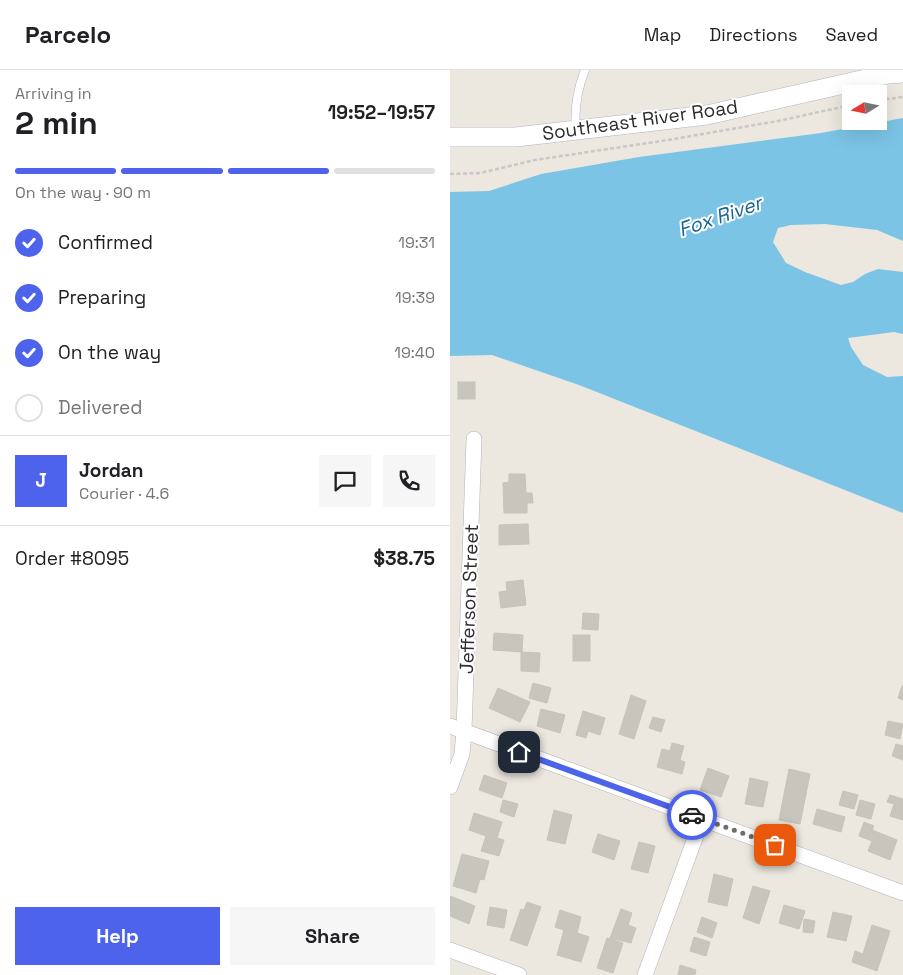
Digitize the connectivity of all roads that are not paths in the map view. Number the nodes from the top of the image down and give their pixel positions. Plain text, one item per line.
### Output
1 (585, 70) edge
2 (895, 74) edge
3 (576, 130) junction
4 (450, 137) edge
5 (474, 439) dead end
6 (457, 729) edge
7 (450, 787) edge
8 (702, 819) junction
9 (903, 893) edge
10 (450, 950) edge
11 (519, 975) edge
12 (645, 975) edge

1 - 3 lane
2 - 3 street, Southeast River Road
3 - 4 street, Southeast River Road
5 - 6 street, Jefferson Street
6 - 7 street, Jefferson Street
6 - 8 street
8 - 9 street
8 - 12 street
10 - 11 street

